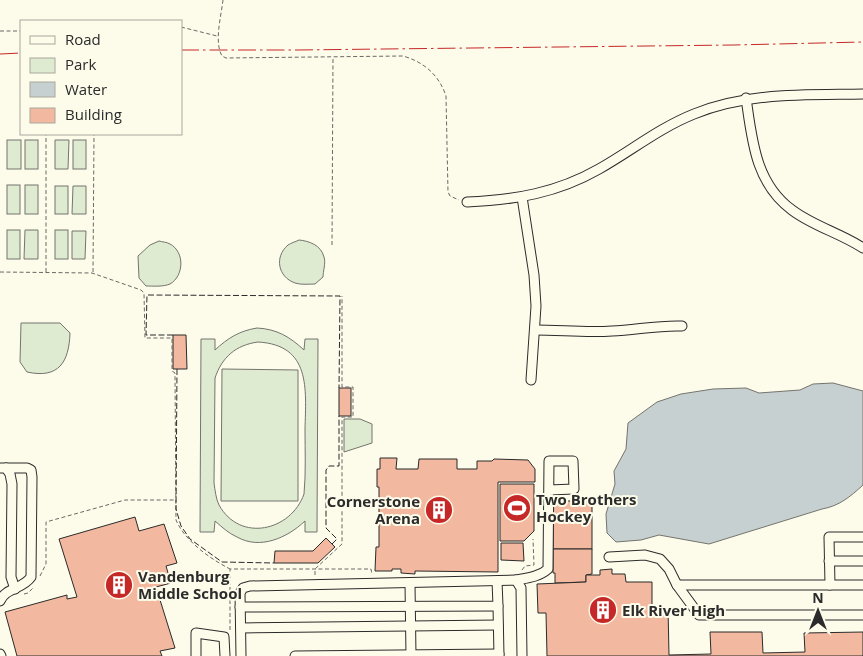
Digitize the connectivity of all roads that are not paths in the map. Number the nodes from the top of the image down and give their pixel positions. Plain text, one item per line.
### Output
1 (863, 94) edge
2 (746, 98) junction
3 (522, 197) junction
4 (467, 202) road end
5 (863, 248) edge
6 (682, 326) dead end
7 (535, 330) junction
8 (531, 380) dead end
9 (3, 468) edge
10 (549, 490) dead end
11 (863, 537) edge
12 (609, 557) dead end
13 (829, 561) junction
14 (863, 561) edge
15 (516, 580) junction
16 (497, 581) junction
17 (410, 583) junction
18 (677, 585) junction
19 (830, 585) junction
20 (863, 585) edge
21 (18, 592) junction
22 (0, 601) edge
23 (240, 606) junction
24 (410, 606) junction
25 (498, 606) junction
26 (863, 614) edge
27 (498, 625) junction
28 (410, 626) junction
29 (241, 633) junction
30 (224, 637) junction
31 (411, 655) edge
32 (498, 655) edge
33 (196, 656) edge
34 (225, 656) edge
35 (241, 656) edge
36 (295, 656) edge
37 (522, 656) edge

1 - 2 street
2 - 3 street
2 - 5 street
3 - 4 street
3 - 7 street
6 - 7 street
7 - 8 street
9 - 21 street
9 - 21 street
10 - 15 street
11 - 13 street
12 - 18 street
13 - 14 street
13 - 19 street
15 - 16 street
15 - 37 street
16 - 17 street
16 - 25 street
17 - 23 street
17 - 24 street
18 - 19 street
18 - 26 street
19 - 20 street
21 - 22 street
23 - 24 street
23 - 29 street
24 - 25 street
24 - 28 street
25 - 27 street
27 - 28 street
27 - 32 street
28 - 29 street
28 - 31 street
29 - 30 street
29 - 35 street
30 - 33 street
30 - 34 street
31 - 32 street
31 - 36 street

